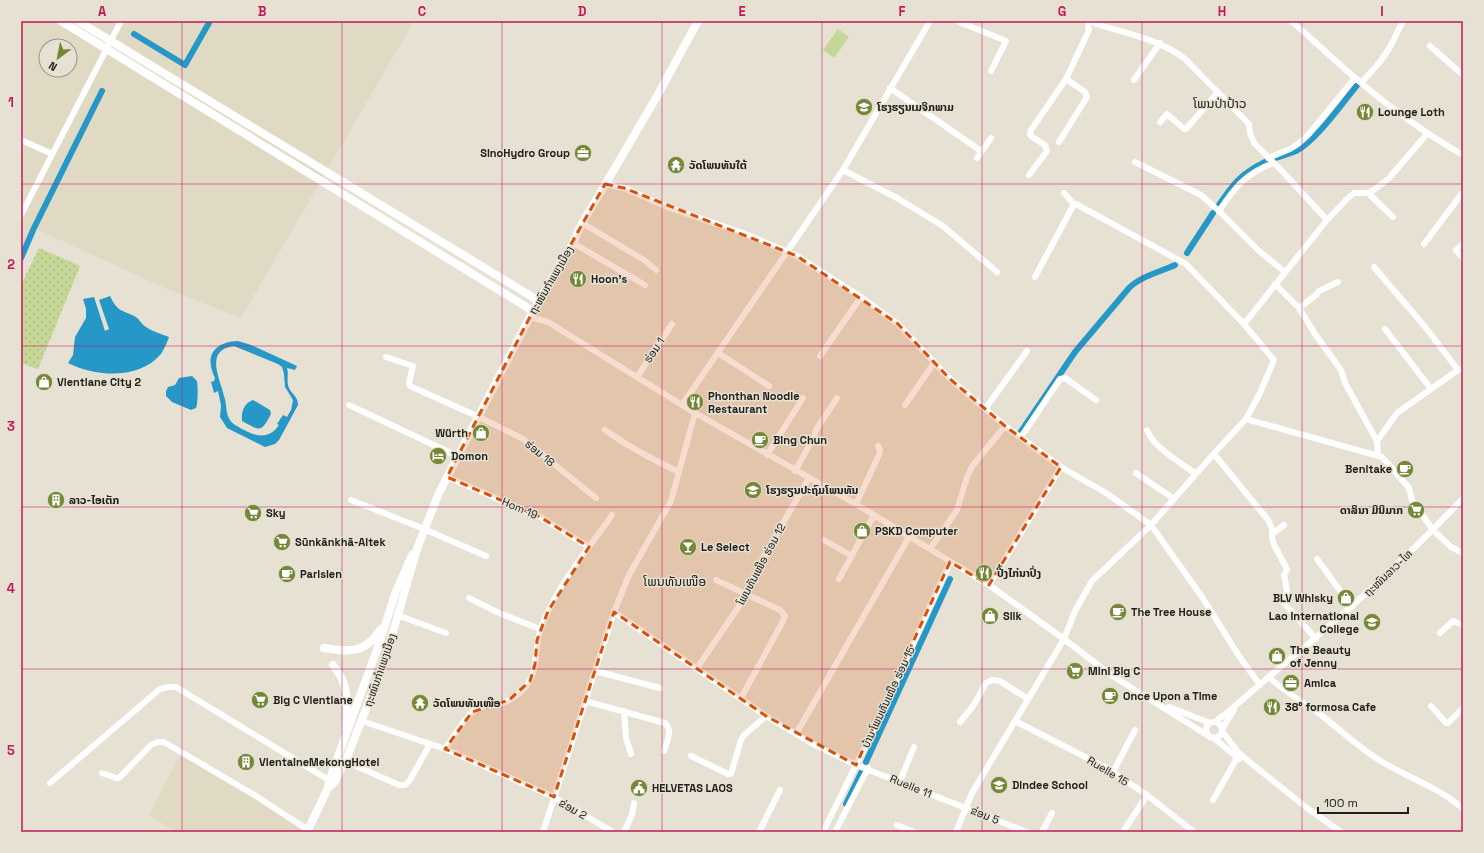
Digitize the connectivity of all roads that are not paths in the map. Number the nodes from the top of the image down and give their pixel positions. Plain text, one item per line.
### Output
1 (61, 21) edge
2 (78, 21) edge
3 (122, 21) edge
4 (698, 21) edge
5 (930, 21) edge
6 (957, 21) edge
7 (1088, 21) edge
8 (1092, 21) edge
9 (1291, 21) edge
10 (1403, 21) edge
11 (111, 41) junction
12 (1160, 43) junction
13 (1430, 46) dead end
14 (107, 49) junction
15 (991, 71) dead end
16 (1463, 75) edge
17 (1355, 78) junction
18 (1066, 79) junction
19 (1134, 80) dead end
20 (1361, 83) junction
21 (890, 88) junction
22 (1218, 92) junction
23 (1160, 122) dead end
24 (1427, 134) junction
25 (991, 138) dead end
26 (21, 140) edge
27 (1059, 142) dead end
28 (981, 151) junction
29 (50, 153) dead end
30 (1463, 155) edge
31 (976, 158) dead end
32 (1268, 158) junction
33 (1135, 162) dead end
34 (1273, 163) junction
35 (843, 170) junction
36 (1029, 175) dead end
37 (605, 184) junction
38 (1463, 192) edge
39 (1064, 193) dead end
40 (1368, 193) junction
41 (1074, 204) junction
42 (1219, 211) junction
43 (21, 215) edge
44 (1393, 217) dead end
45 (1328, 220) junction
46 (582, 223) junction
47 (573, 243) junction
48 (1424, 244) dead end
49 (1463, 244) edge
50 (788, 251) junction
51 (1463, 258) edge
52 (1374, 267) dead end
53 (656, 270) dead end
54 (997, 272) dead end
55 (1285, 272) junction
56 (1035, 277) dead end
57 (1338, 282) dead end
58 (1275, 284) junction
59 (645, 285) dead end
60 (861, 297) junction
61 (539, 301) junction
62 (1300, 308) junction
63 (531, 314) junction
64 (672, 324) dead end
65 (1244, 324) junction
66 (1385, 329) dead end
67 (1027, 352) dead end
68 (718, 353) junction
69 (820, 356) dead end
70 (386, 357) dead end
71 (934, 363) junction
72 (1461, 369) edge
73 (638, 377) junction
74 (769, 386) dead end
75 (1431, 389) junction
76 (803, 398) dead end
77 (837, 398) dead end
78 (1096, 400) dead end
79 (682, 405) junction
80 (905, 405) dead end
81 (349, 406) dead end
82 (985, 409) junction
83 (694, 413) junction
84 (479, 417) junction
85 (1246, 420) junction
86 (1005, 426) junction
87 (605, 430) dead end
88 (1147, 430) dead end
89 (1021, 437) junction
90 (1377, 441) junction
91 (878, 446) dead end
92 (1214, 454) junction
93 (767, 455) junction
94 (1378, 455) junction
95 (457, 456) junction
96 (1061, 467) junction
97 (795, 471) junction
98 (679, 472) junction
99 (1136, 473) dead end
100 (1196, 474) junction
101 (447, 477) junction
102 (809, 478) junction
103 (596, 498) dead end
104 (1463, 498) edge
105 (1174, 499) junction
106 (351, 500) dead end
107 (856, 504) junction
108 (612, 515) dead end
109 (874, 516) junction
110 (1151, 525) junction
111 (1284, 525) dead end
112 (424, 529) junction
113 (1434, 530) junction
114 (1272, 534) junction
115 (909, 537) junction
116 (824, 540) dead end
117 (418, 546) junction
118 (589, 547) junction
119 (930, 549) junction
120 (1463, 553) edge
121 (486, 556) dead end
122 (852, 556) junction
123 (1317, 559) dead end
124 (950, 562) junction
125 (839, 579) dead end
126 (716, 580) dead end
127 (989, 586) junction
128 (748, 593) junction
129 (469, 598) dead end
130 (1352, 607) junction
131 (614, 612) junction
132 (397, 615) junction
133 (387, 620) junction
134 (1463, 625) edge
135 (540, 629) junction
136 (446, 633) dead end
137 (1440, 633) dead end
138 (1064, 638) junction
139 (1316, 639) junction
140 (324, 648) dead end
141 (333, 666) dead end
142 (371, 667) junction
143 (697, 668) junction
144 (595, 670) junction
145 (381, 671) junction
146 (1269, 677) junction
147 (366, 679) junction
148 (376, 683) junction
149 (1260, 685) junction
150 (660, 688) dead end
151 (741, 698) junction
152 (1028, 699) junction
153 (1151, 699) junction
154 (585, 701) junction
155 (1431, 706) dead end
156 (1236, 707) junction
157 (1463, 708) edge
158 (624, 711) junction
159 (766, 716) junction
160 (1015, 720) junction
161 (362, 721) junction
162 (960, 722) dead end
163 (1213, 722) junction
164 (1135, 730) dead end
165 (1222, 730) junction
166 (796, 734) junction
167 (1207, 735) junction
168 (1214, 738) junction
169 (345, 739) junction
170 (430, 744) junction
171 (914, 747) dead end
172 (445, 749) junction
173 (664, 751) dead end
174 (631, 754) dead end
175 (691, 756) dead end
176 (1237, 758) junction
177 (345, 761) junction
178 (856, 764) junction
179 (1252, 764) junction
180 (868, 768) junction
181 (1113, 772) junction
182 (102, 773) dead end
183 (900, 781) junction
184 (50, 783) dead end
185 (331, 784) junction
186 (780, 790) dead end
187 (1147, 795) junction
188 (554, 798) junction
189 (1213, 800) dead end
190 (634, 803) dead end
191 (965, 807) junction
192 (1463, 809) edge
193 (1052, 814) dead end
194 (897, 825) dead end
195 (307, 831) edge
196 (1191, 831) edge
197 (543, 832) edge
198 (613, 832) edge
199 (624, 832) edge
200 (759, 832) edge
201 (823, 832) edge
202 (835, 832) edge
203 (914, 832) edge
204 (956, 832) edge
205 (1027, 832) edge
206 (1042, 832) edge
207 (1123, 832) edge
208 (1341, 832) edge

1 - 14 main road
2 - 11 main road
3 - 11 street
4 - 37 main road, ຖະໜົນກຳແພງເມືອງ
5 - 21 street
6 - 15 street
7 - 18 street
8 - 12 street
9 - 17 street
10 - 20 street
11 - 14 street
11 - 61 main road
12 - 19 street
12 - 22 street
13 - 16 street
14 - 43 street
14 - 63 main road
17 - 20 street
17 - 32 street
18 - 27 street
18 - 36 street
20 - 24 street
21 - 28 street
21 - 35 street
22 - 23 street
22 - 32 street
24 - 30 street
24 - 40 street
25 - 28 street
26 - 29 street
28 - 31 street
32 - 34 street
33 - 42 street
34 - 42 street
34 - 45 street
35 - 50 street
35 - 54 street
37 - 46 main road, ຖະໜົນກຳແພງເມືອງ
37 - 50 street
38 - 48 street
39 - 41 street
40 - 44 street
40 - 45 street
41 - 56 street
41 - 65 street
42 - 55 street
45 - 55 street
46 - 47 main road, ຖະໜົນກຳແພງເມືອງ
46 - 53 street
47 - 59 street
47 - 61 main road, ຖະໜົນກຳແພງເມືອງ
49 - 51 street
50 - 60 street
50 - 68 street
52 - 72 street
55 - 58 street
57 - 62 street
58 - 62 street
58 - 65 street
60 - 69 street
60 - 71 street
61 - 63 main road, ຖະໜົນກຳແພງເມືອງ
62 - 90 street
63 - 73 street
63 - 84 main road, ຖະໜົນກຳແພງເມືອງ
64 - 73 street, ຮ່ອມ 1
65 - 85 street
66 - 75 street
67 - 82 street
68 - 74 street
68 - 79 street
70 - 84 street, ຮ່ອມ 18
71 - 80 street
71 - 82 street
72 - 75 street
73 - 79 street
75 - 90 street
76 - 93 street
77 - 97 street
78 - 89 street
79 - 83 street
81 - 95 street
82 - 86 street
83 - 93 street
83 - 98 street
84 - 95 main road, ຖະໜົນກຳແພງເມືອງ
84 - 103 street, ຮ່ອມ 18
85 - 92 street
85 - 94 street
86 - 89 street
86 - 119 street
87 - 98 street
88 - 100 street
89 - 96 street
90 - 94 street
91 - 107 street
92 - 100 street
92 - 114 street
93 - 97 street
94 - 113 street
95 - 101 main road, ຖະໜົນກຳແພງເມືອງ
96 - 110 street
96 - 127 street
97 - 102 street
98 - 131 street
99 - 105 street
100 - 105 street
101 - 112 main road, ຖະໜົນກຳແພງເມືອງ
101 - 118 street, Hom 19
102 - 107 street
102 - 128 street, ໂພນທັນເໜືອ ຮ່ອມ 12
104 - 113 street, ຖະໜົນລາວ-ໄທ
105 - 110 street
106 - 112 street
107 - 109 street
108 - 118 street
109 - 115 street
109 - 122 street
110 - 138 street
110 - 149 street
111 - 114 street
112 - 117 main road, ຖະໜົນກຳແພງເມືອງ
112 - 121 street
113 - 120 street
113 - 130 street, ຖະໜົນລາວ-ໄທ
114 - 139 street
115 - 119 street
115 - 166 street
116 - 122 street
117 - 132 main road, ຖະໜົນກຳແພງເມືອງ
117 - 133 main road, ຖະໜົນກຳແພງເມືອງ
118 - 135 street
119 - 124 street
122 - 125 street
123 - 130 street
124 - 127 street
124 - 178 street, ບ້ານ ໂພນທັນເໜືອ ຮ່ອມ 15
126 - 128 street
127 - 138 street
128 - 143 street, ໂພນທັນເໜືອ ຮ່ອມ 12
128 - 151 street
129 - 135 street
130 - 139 street, ຖະໜົນລາວ-ໄທ
131 - 143 street, Ruelle 11
131 - 144 street
132 - 136 street
132 - 145 main road, ຖະໜົນກຳແພງເມືອງ
133 - 140 main road
133 - 142 main road, ຖະໜົນກຳແພງເມືອງ
134 - 137 street
135 - 172 street
138 - 152 street
138 - 153 street
139 - 146 street, ຖະໜົນລາວ-ໄທ
141 - 169 main road
142 - 145 street
142 - 147 main road, ຖະໜົນກຳແພງເມືອງ
143 - 151 street, Ruelle 11
144 - 150 street
144 - 154 street
145 - 148 main road, ຖະໜົນກຳແພງເມືອງ
146 - 149 street, ຖະໜົນລາວ-ໄທ
146 - 192 street
147 - 148 street
147 - 169 main road, ຖະໜົນກຳແພງເມືອງ
148 - 161 main road, ຖະໜົນກຳແພງເມືອງ
149 - 156 street, ຖະໜົນລາວ-ໄທ
151 - 159 street, Ruelle 11
152 - 160 street
152 - 162 street
153 - 163 street
153 - 167 street
154 - 158 street
154 - 188 street
155 - 157 street
156 - 163 street, ຖະໜົນລາວ-ໄທ
156 - 165 street, ຖະໜົນລາວ-ໄທ
158 - 173 street
158 - 174 street
159 - 166 street, Ruelle 11
159 - 175 street
160 - 181 street, Ruelle 15
160 - 191 street
161 - 170 street, ຂ່ອມ 2
161 - 177 main road, ຖະໜົນກຳແພງເມືອງ
163 - 165 street
163 - 167 street
164 - 181 street
165 - 168 street
165 - 179 street
166 - 178 street, Ruelle 11
167 - 168 street
168 - 176 street
169 - 185 main road, ຖະໜົນກຳແພງເມືອງ
170 - 172 street, ຂ່ອມ 2
170 - 177 street
171 - 183 street
172 - 188 street, ຂ່ອມ 2
176 - 179 street
176 - 189 street
177 - 185 main road, ຖະໜົນກຳແພງເມືອງ
178 - 180 street, Ruelle 11
178 - 201 street, ບ້ານ ໂພນທັນເໜືອ ຮ່ອມ 15
179 - 208 street
180 - 183 street, Ruelle 11
180 - 202 street
181 - 187 street, Ruelle 15
182 - 195 street
183 - 191 street, Ruelle 11
184 - 185 street
185 - 195 main road, ຖະໜົນກຳແພງເມືອງ
186 - 200 street
187 - 196 street, Ruelle 15
187 - 207 street
188 - 197 street
188 - 198 street, ຂ່ອມ 2
190 - 199 street
191 - 204 street
191 - 205 street, ຂ່ອມ 5
193 - 206 street
194 - 203 street

